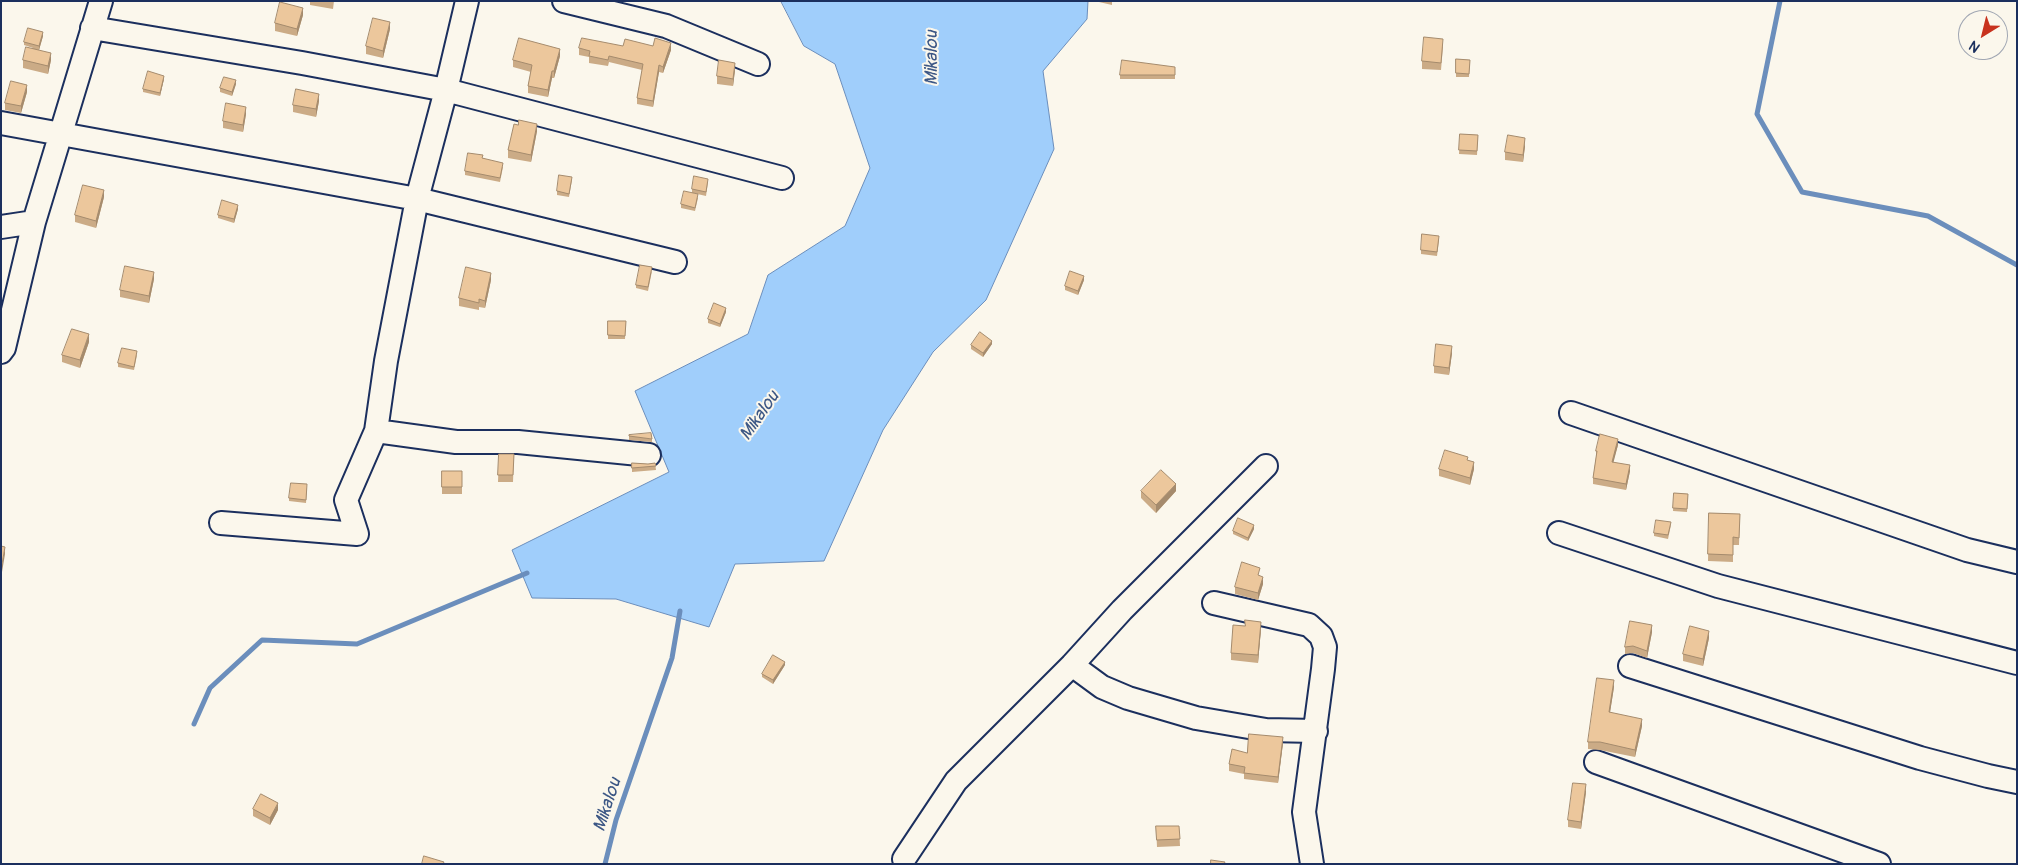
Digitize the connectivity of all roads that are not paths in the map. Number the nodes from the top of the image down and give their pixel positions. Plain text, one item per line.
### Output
1 (101, 1) edge
2 (467, 1) edge
3 (564, 1) edge
4 (92, 28) junction
5 (758, 64) dead end
6 (446, 90) junction
7 (1, 123) edge
8 (60, 134) junction
9 (782, 178) dead end
10 (417, 199) junction
11 (34, 222) junction
12 (1, 228) edge
13 (675, 262) dead end
14 (1, 352) edge
15 (1571, 413) dead end
16 (376, 431) junction
17 (649, 454) dead end
18 (1266, 466) dead end
19 (221, 523) dead end
20 (1559, 533) dead end
21 (2017, 562) edge
22 (1214, 603) dead end
23 (2017, 663) edge
24 (1072, 665) junction
25 (1630, 666) dead end
26 (1316, 731) junction
27 (1596, 762) dead end
28 (2017, 782) edge
29 (904, 858) dead end
30 (1312, 864) edge
31 (1880, 864) edge

1 - 4 street
2 - 6 street
3 - 5 street
4 - 6 street
4 - 8 street
6 - 9 street
6 - 10 street
7 - 8 street
8 - 10 street
8 - 11 street
10 - 13 street
10 - 16 street
11 - 12 street
11 - 14 street
15 - 21 street
16 - 17 street
16 - 19 street
18 - 24 street
20 - 23 street
22 - 26 street
24 - 26 street
24 - 29 street
25 - 28 street
26 - 30 street
27 - 31 street

